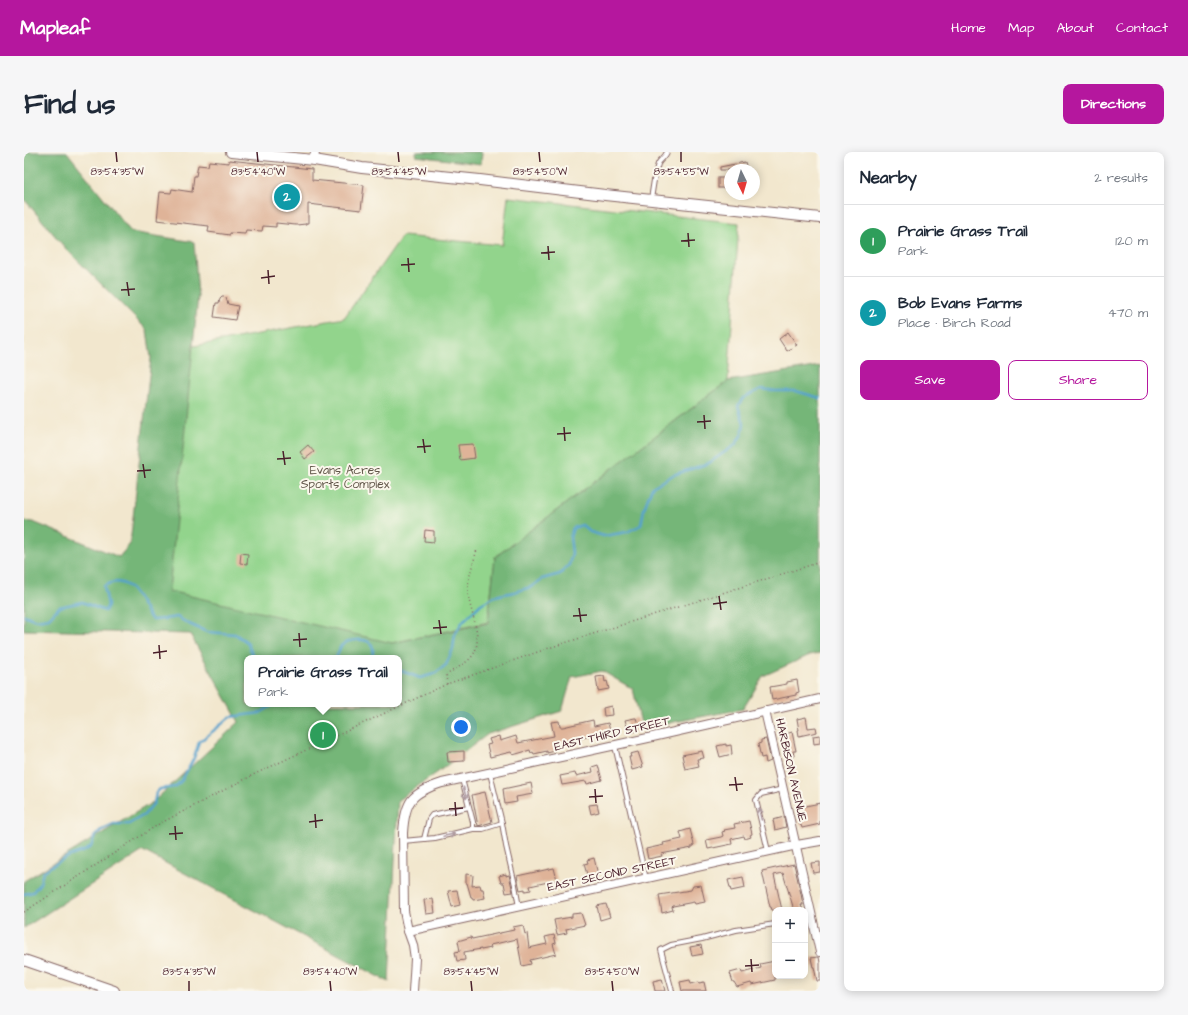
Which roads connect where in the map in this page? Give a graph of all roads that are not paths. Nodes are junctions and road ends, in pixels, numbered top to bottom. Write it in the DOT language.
graph roads {
  1 [pos="231,152"];
  2 [pos="667,152"];
  3 [pos="314,156"];
  4 [pos="651,200"];
  5 [pos="820,218"];
  6 [pos="820,699"];
  7 [pos="765,711"];
  8 [pos="615,746"];
  9 [pos="490,773"];
  10 [pos="462,779"];
  11 [pos="783,789"];
  12 [pos="469,807"];
  13 [pos="502,824"];
  14 [pos="473,829"];
  15 [pos="424,839"];
  16 [pos="403,841"];
  17 [pos="820,841"];
  18 [pos="797,845"];
  19 [pos="768,852"];
  20 [pos="646,879"];
  21 [pos="519,907"];
  22 [pos="807,907"];
  23 [pos="808,916"];
  24 [pos="772,924"];
  25 [pos="408,931"];
  26 [pos="820,952"];
  27 [pos="24,960"];
  28 [pos="93,987"];
  29 [pos="114,991"];
  30 [pos="413,991"];
  31 [pos="672,991"];
  1 -- 3 [label="street"];
  2 -- 4 [label="lane"];
  3 -- 4 [label="street"];
  4 -- 5 [label="street"];
  6 -- 7 [label="street, EAST THIRD STREET"];
  7 -- 8 [label="street, EAST THIRD STREET"];
  7 -- 11 [label="street, HARBISON AVENUE"];
  8 -- 9 [label="street, EAST THIRD STREET"];
  8 -- 20 [label="lane"];
  9 -- 10 [label="street, EAST THIRD STREET"];
  9 -- 13 [label="lane"];
  10 -- 12 [label="lane, one-way"];
  10 -- 16 [label="street, EAST THIRD STREET"];
  11 -- 18 [label="street, HARBISON AVENUE"];
  19 -- 11 [label="lane, one-way"];
  12 -- 14 [label="lane"];
  12 -- 15 [label="lane"];
  13 -- 14 [label="lane"];
  13 -- 21 [label="lane"];
  15 -- 14 [label="lane, one-way"];
  15 -- 16 [label="lane"];
  16 -- 25 [label="street"];
  17 -- 18 [label="street, EAST SECOND STREET"];
  18 -- 19 [label="street, EAST SECOND STREET"];
  18 -- 22 [label="street, HARBISON AVENUE"];
  19 -- 20 [label="street, EAST SECOND STREET"];
  20 -- 21 [label="street, EAST SECOND STREET"];
  21 -- 25 [label="street, EAST SECOND STREET"];
  23 -- 26 [label="street, HARBISON AVENUE"];
  24 -- 31 [label="lane"];
  25 -- 30 [label="street"];
  27 -- 28 [label="street"];
  28 -- 29 [label="street"];
}
